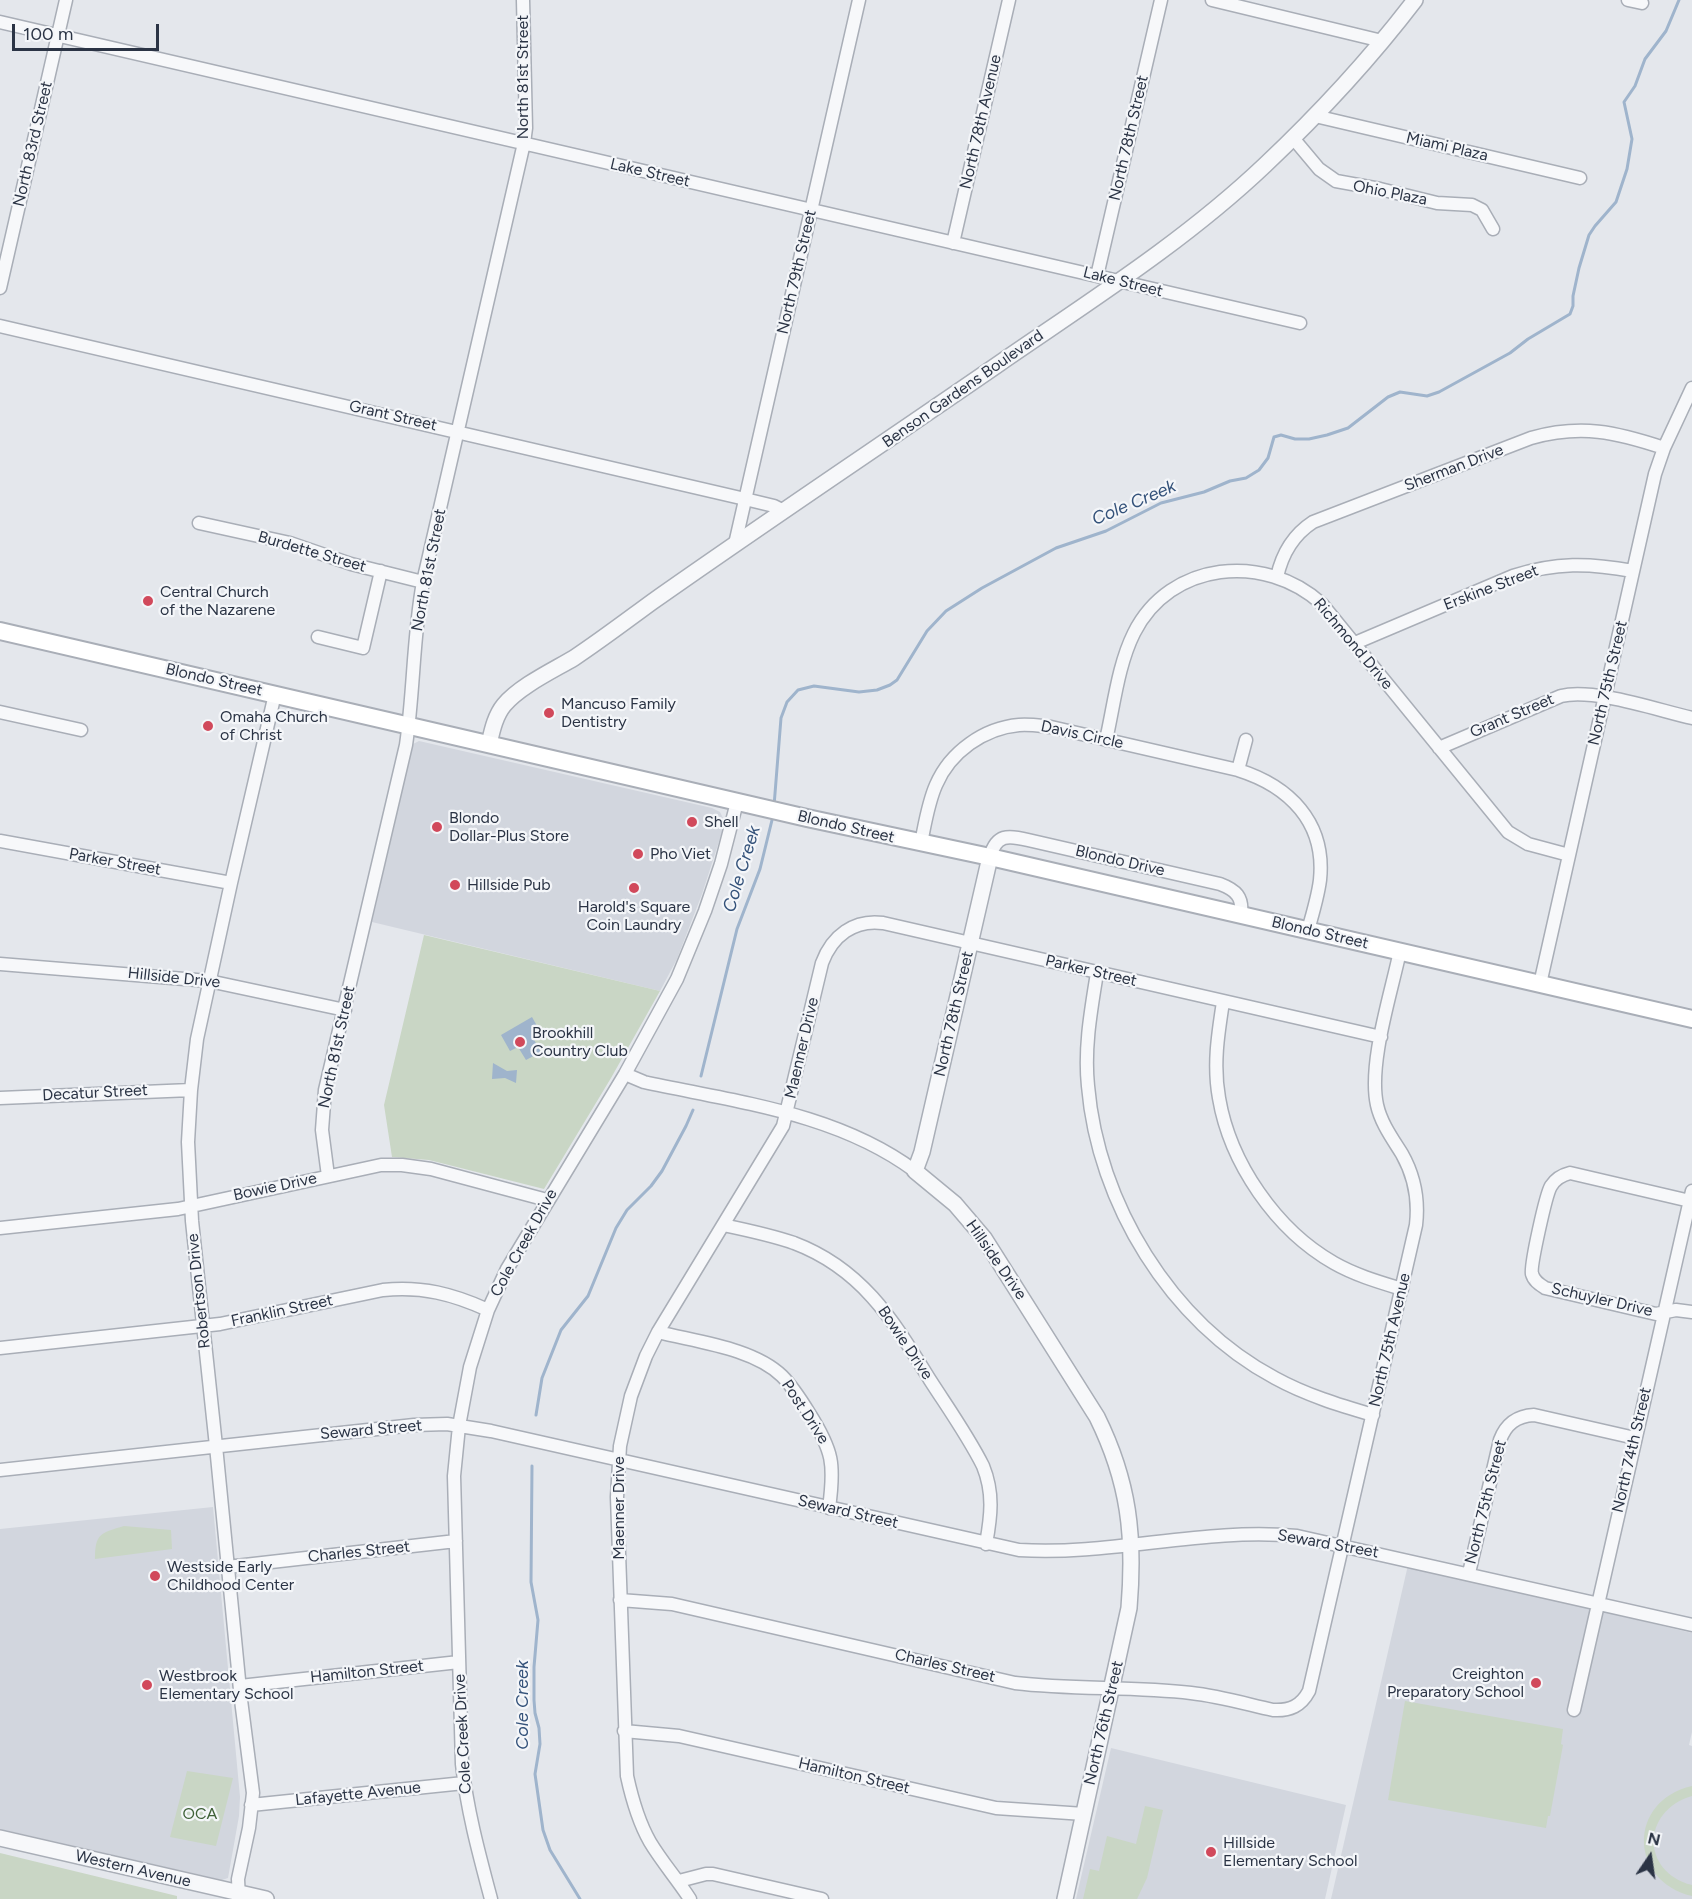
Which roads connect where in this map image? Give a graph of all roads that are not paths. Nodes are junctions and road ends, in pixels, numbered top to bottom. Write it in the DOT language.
graph roads {
  1 [pos="66,0"];
  2 [pos="523,0"];
  3 [pos="859,0"];
  4 [pos="1009,0"];
  5 [pos="1161,0"];
  6 [pos="1212,0"];
  7 [pos="1415,0"];
  8 [pos="1628,0"];
  9 [pos="1642,3"];
  10 [pos="0,22"];
  11 [pos="58,36"];
  12 [pos="1382,41"];
  13 [pos="1315,116"];
  14 [pos="1293,138"];
  15 [pos="524,143"];
  16 [pos="1580,178"];
  17 [pos="811,210"];
  18 [pos="1493,229"];
  19 [pos="953,243"];
  20 [pos="1096,276"];
  21 [pos="1119,281"];
  22 [pos="0,288"];
  23 [pos="1300,323"];
  24 [pos="0,326"];
  25 [pos="1692,388"];
  26 [pos="458,432"];
  27 [pos="1664,448"];
  28 [pos="745,499"];
  29 [pos="784,511"];
  30 [pos="200,523"];
  31 [pos="735,544"];
  32 [pos="381,571"];
  33 [pos="1633,571"];
  34 [pos="1278,577"];
  35 [pos="423,582"];
  36 [pos="0,631"];
  37 [pos="318,637"];
  38 [pos="1355,643"];
  39 [pos="275,694"];
  40 [pos="1605,698"];
  41 [pos="0,712"];
  42 [pos="1692,718"];
  43 [pos="409,726"];
  44 [pos="81,730"];
  45 [pos="1106,740"];
  46 [pos="1246,740"];
  47 [pos="489,744"];
  48 [pos="1439,748"];
  49 [pos="1238,770"];
  50 [pos="745,803"];
  51 [pos="0,841"];
  52 [pos="921,843"];
  53 [pos="1569,855"];
  54 [pos="990,857"];
  55 [pos="231,883"];
  56 [pos="1241,914"];
  57 [pos="1308,930"];
  58 [pos="971,943"];
  59 [pos="1400,951"];
  60 [pos="0,964"];
  61 [pos="821,967"];
  62 [pos="1097,973"];
  63 [pos="209,981"];
  64 [pos="1540,984"];
  65 [pos="1223,1002"];
  66 [pos="345,1010"];
  67 [pos="1692,1019"];
  68 [pos="1381,1037"];
  69 [pos="625,1074"];
  70 [pos="191,1090"];
  71 [pos="0,1098"];
  72 [pos="787,1113"];
  73 [pos="915,1171"];
  74 [pos="328,1176"];
  75 [pos="1691,1196"];
  76 [pos="548,1200"];
  77 [pos="190,1206"];
  78 [pos="723,1225"];
  79 [pos="0,1228"];
  80 [pos="1402,1289"];
  81 [pos="488,1310"];
  82 [pos="1664,1312"];
  83 [pos="1692,1312"];
  84 [pos="203,1326"];
  85 [pos="658,1332"];
  86 [pos="0,1348"];
  87 [pos="1373,1415"];
  88 [pos="459,1426"];
  89 [pos="1635,1438"];
  90 [pos="216,1446"];
  91 [pos="619,1460"];
  92 [pos="0,1470"];
  93 [pos="829,1508"];
  94 [pos="456,1541"];
  95 [pos="986,1544"];
  96 [pos="1132,1545"];
  97 [pos="1343,1545"];
  98 [pos="227,1567"];
  99 [pos="1469,1573"];
  100 [pos="620,1600"];
  101 [pos="1597,1603"];
  102 [pos="1692,1625"];
  103 [pos="459,1662"];
  104 [pos="240,1686"];
  105 [pos="1112,1689"];
  106 [pos="1273,1710"];
  107 [pos="1574,1710"];
  108 [pos="624,1731"];
  109 [pos="464,1783"];
  110 [pos="251,1806"];
  111 [pos="1084,1814"];
  112 [pos="0,1838"];
  113 [pos="679,1881"];
  114 [pos="239,1896"];
  115 [pos="266,1899"];
  116 [pos="491,1899"];
  117 [pos="690,1899"];
  118 [pos="822,1899"];
  119 [pos="1065,1899"];
  1 -- 11 [label="street, North 83rd Street"];
  2 -- 15 [label="street, North 81st Street"];
  3 -- 17 [label="street, North 79th Street"];
  4 -- 19 [label="street, North 78th Avenue"];
  5 -- 20 [label="street, North 78th Street"];
  6 -- 12 [label="street"];
  7 -- 12 [label="street, Benson Gardens Boulevard"];
  8 -- 9 [label="street"];
  10 -- 11 [label="street, Lake Street"];
  11 -- 15 [label="street, Lake Street"];
  11 -- 22 [label="street, North 83rd Street"];
  12 -- 13 [label="street, Benson Gardens Boulevard"];
  13 -- 14 [label="street, Benson Gardens Boulevard"];
  13 -- 16 [label="street, Miami Plaza"];
  14 -- 18 [label="street, Ohio Plaza"];
  14 -- 21 [label="street, Benson Gardens Boulevard"];
  15 -- 17 [label="street, Lake Street"];
  15 -- 26 [label="street, North 81st Street"];
  17 -- 19 [label="street, Lake Street"];
  17 -- 28 [label="street, North 79th Street"];
  19 -- 20 [label="street, Lake Street"];
  20 -- 21 [label="street, Lake Street"];
  21 -- 23 [label="street, Lake Street"];
  21 -- 29 [label="street, Benson Gardens Boulevard"];
  24 -- 26 [label="street, Grant Street"];
  25 -- 27 [label="street, North 75th Street"];
  26 -- 28 [label="street, Grant Street"];
  26 -- 35 [label="street, North 81st Street"];
  27 -- 33 [label="street, North 75th Street"];
  27 -- 34 [label="street, Sherman Drive"];
  28 -- 29 [label="street, Grant Street"];
  28 -- 31 [label="street, North 79th Street"];
  29 -- 31 [label="street, Benson Gardens Boulevard"];
  30 -- 32 [label="street, Burdette Street"];
  31 -- 47 [label="street, Benson Gardens Boulevard"];
  32 -- 35 [label="street, Burdette Street"];
  32 -- 37 [label="street"];
  33 -- 38 [label="street, Erskine Street"];
  33 -- 40 [label="street, North 75th Street"];
  34 -- 38 [label="street, Richmond Drive"];
  34 -- 45 [label="street, Richmond Drive"];
  35 -- 43 [label="street, North 81st Street"];
  36 -- 39 [label="main road, Blondo Street"];
  38 -- 48 [label="street, Richmond Drive"];
  39 -- 43 [label="main road, Blondo Street"];
  39 -- 55 [label="street, Robertson Drive"];
  40 -- 42 [label="street, Grant Street"];
  40 -- 48 [label="street, Grant Street"];
  40 -- 53 [label="street, North 75th Street"];
  41 -- 44 [label="street"];
  43 -- 47 [label="main road, Blondo Street"];
  43 -- 66 [label="street, North 81st Street"];
  45 -- 49 [label="street, Davis Circle"];
  45 -- 52 [label="street, Davis Circle"];
  46 -- 49 [label="street"];
  47 -- 50 [label="main road, Blondo Street"];
  48 -- 53 [label="street, Richmond Drive"];
  49 -- 57 [label="street, Davis Circle"];
  50 -- 52 [label="main road, Blondo Street"];
  50 -- 69 [label="street, Cole Creek Drive"];
  51 -- 55 [label="street, Parker Street"];
  52 -- 54 [label="main road, Blondo Street"];
  53 -- 64 [label="street, North 75th Street"];
  54 -- 56 [label="main road, Blondo Street"];
  54 -- 56 [label="street, Blondo Drive"];
  54 -- 58 [label="street, North 78th Street"];
  55 -- 63 [label="street, Robertson Drive"];
  56 -- 57 [label="main road, Blondo Street"];
  57 -- 59 [label="main road, Blondo Street"];
  58 -- 61 [label="street, Parker Street"];
  58 -- 62 [label="street, Parker Street"];
  58 -- 73 [label="street, North 78th Street"];
  59 -- 64 [label="main road, Blondo Street"];
  59 -- 68 [label="street, North 75th Avenue"];
  60 -- 63 [label="street, Hillside Drive"];
  61 -- 72 [label="street, Maenner Drive"];
  62 -- 65 [label="street, Parker Street"];
  62 -- 87 [label="street"];
  63 -- 66 [label="street, Hillside Drive"];
  63 -- 70 [label="street, Robertson Drive"];
  64 -- 67 [label="main road, Blondo Street"];
  65 -- 68 [label="street, Parker Street"];
  65 -- 80 [label="street"];
  66 -- 74 [label="street, North 81st Street"];
  68 -- 80 [label="street, North 75th Avenue"];
  69 -- 72 [label="street, Hillside Drive"];
  69 -- 76 [label="street, Cole Creek Drive"];
  70 -- 71 [label="street, Decatur Street"];
  70 -- 77 [label="street, Robertson Drive"];
  72 -- 73 [label="street, Hillside Drive"];
  72 -- 78 [label="street, Maenner Drive"];
  73 -- 96 [label="street, Hillside Drive"];
  74 -- 76 [label="street, Bowie Drive"];
  74 -- 77 [label="street, Bowie Drive"];
  75 -- 82 [label="street, North 74th Street"];
  75 -- 82 [label="street, Schuyler Drive"];
  76 -- 81 [label="street, Cole Creek Drive"];
  77 -- 79 [label="street, Bowie Drive"];
  77 -- 84 [label="street, Robertson Drive"];
  78 -- 85 [label="street, Maenner Drive"];
  78 -- 95 [label="street, Bowie Drive"];
  80 -- 87 [label="street, North 75th Avenue"];
  81 -- 84 [label="street, Franklin Street"];
  81 -- 88 [label="street, Cole Creek Drive"];
  82 -- 83 [label="street"];
  82 -- 89 [label="street, North 74th Street"];
  84 -- 86 [label="street, Franklin Street"];
  84 -- 90 [label="street, Robertson Drive"];
  85 -- 91 [label="street, Maenner Drive"];
  85 -- 93 [label="street, Post Drive"];
  87 -- 97 [label="street, North 75th Avenue"];
  88 -- 90 [label="street, Seward Street"];
  88 -- 91 [label="street, Seward Street"];
  88 -- 94 [label="street, Cole Creek Drive"];
  89 -- 99 [label="street, North 75th Street"];
  89 -- 101 [label="street, North 74th Street"];
  90 -- 92 [label="street, Seward Street"];
  90 -- 98 [label="street, Robertson Drive"];
  91 -- 93 [label="street, Seward Street"];
  91 -- 100 [label="street, Maenner Drive"];
  93 -- 95 [label="street, Seward Street"];
  94 -- 98 [label="street, Charles Street"];
  94 -- 103 [label="street, Cole Creek Drive"];
  95 -- 96 [label="street, Seward Street"];
  96 -- 97 [label="street, Seward Street"];
  96 -- 105 [label="street, North 76th Street"];
  97 -- 99 [label="street, Seward Street"];
  97 -- 106 [label="street, North 75th Avenue"];
  98 -- 104 [label="street, Robertson Drive"];
  99 -- 101 [label="street, Seward Street"];
  100 -- 105 [label="street, Charles Street"];
  100 -- 108 [label="street, Maenner Drive"];
  101 -- 102 [label="street, Seward Street"];
  101 -- 107 [label="street, North 74th Street"];
  103 -- 104 [label="street, Hamilton Street"];
  103 -- 109 [label="street, Cole Creek Drive"];
  104 -- 110 [label="street, Robertson Drive"];
  105 -- 106 [label="street, Charles Street"];
  105 -- 111 [label="street, North 76th Street"];
  108 -- 111 [label="street, Hamilton Street"];
  108 -- 113 [label="street, Maenner Drive"];
  109 -- 110 [label="street, Lafayette Avenue"];
  109 -- 116 [label="street, Cole Creek Drive"];
  110 -- 114 [label="street, Robertson Drive"];
  111 -- 119 [label="street, North 76th Street"];
  112 -- 114 [label="street, Western Avenue"];
  113 -- 117 [label="street, Maenner Drive"];
  113 -- 118 [label="street"];
  114 -- 115 [label="street, Western Avenue"];
}
